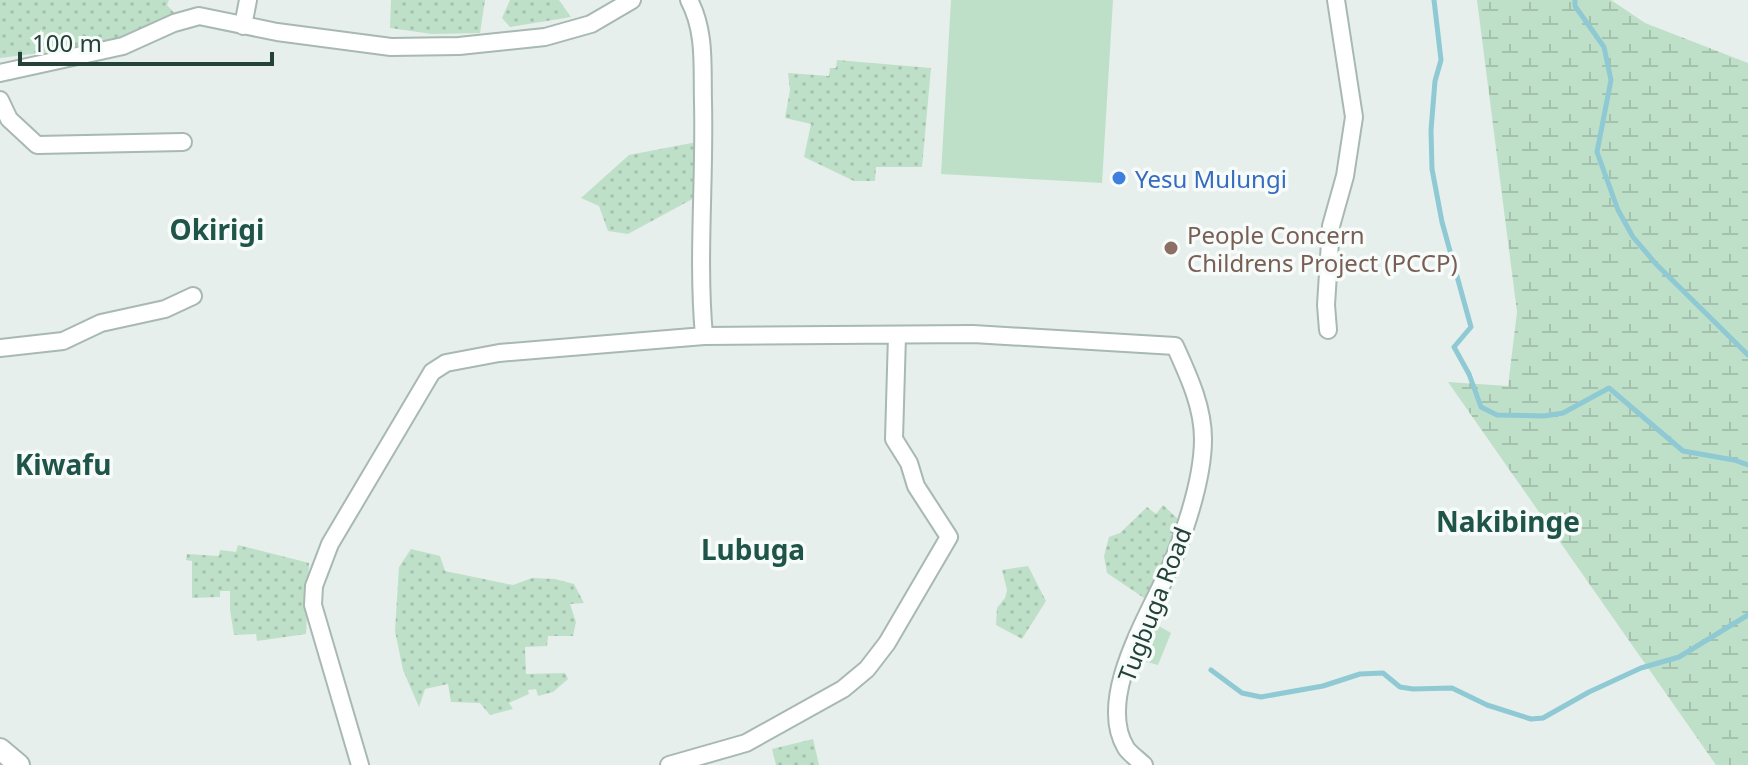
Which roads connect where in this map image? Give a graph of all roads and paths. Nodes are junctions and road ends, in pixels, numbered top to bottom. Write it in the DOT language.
graph roads {
  1 [pos="248,0"];
  2 [pos="632,0"];
  3 [pos="689,0"];
  4 [pos="1336,0"];
  5 [pos="243,26"];
  6 [pos="0,73"];
  7 [pos="0,100"];
  8 [pos="183,142"];
  9 [pos="193,296"];
  10 [pos="1328,330"];
  11 [pos="897,335"];
  12 [pos="704,336"];
  13 [pos="0,348"];
  14 [pos="0,749"];
  15 [pos="19,765"];
  16 [pos="360,765"];
  17 [pos="669,765"];
  18 [pos="1144,765"];
  1 -- 5 [label="street"];
  2 -- 5 [label="street"];
  3 -- 12 [label="street"];
  4 -- 10 [label="street"];
  5 -- 6 [label="street"];
  7 -- 8 [label="street"];
  9 -- 13 [label="street"];
  11 -- 12 [label="street"];
  11 -- 17 [label="street"];
  11 -- 18 [label="street, Tugbuga Road"];
  12 -- 16 [label="street"];
  14 -- 15 [label="street"];
}
